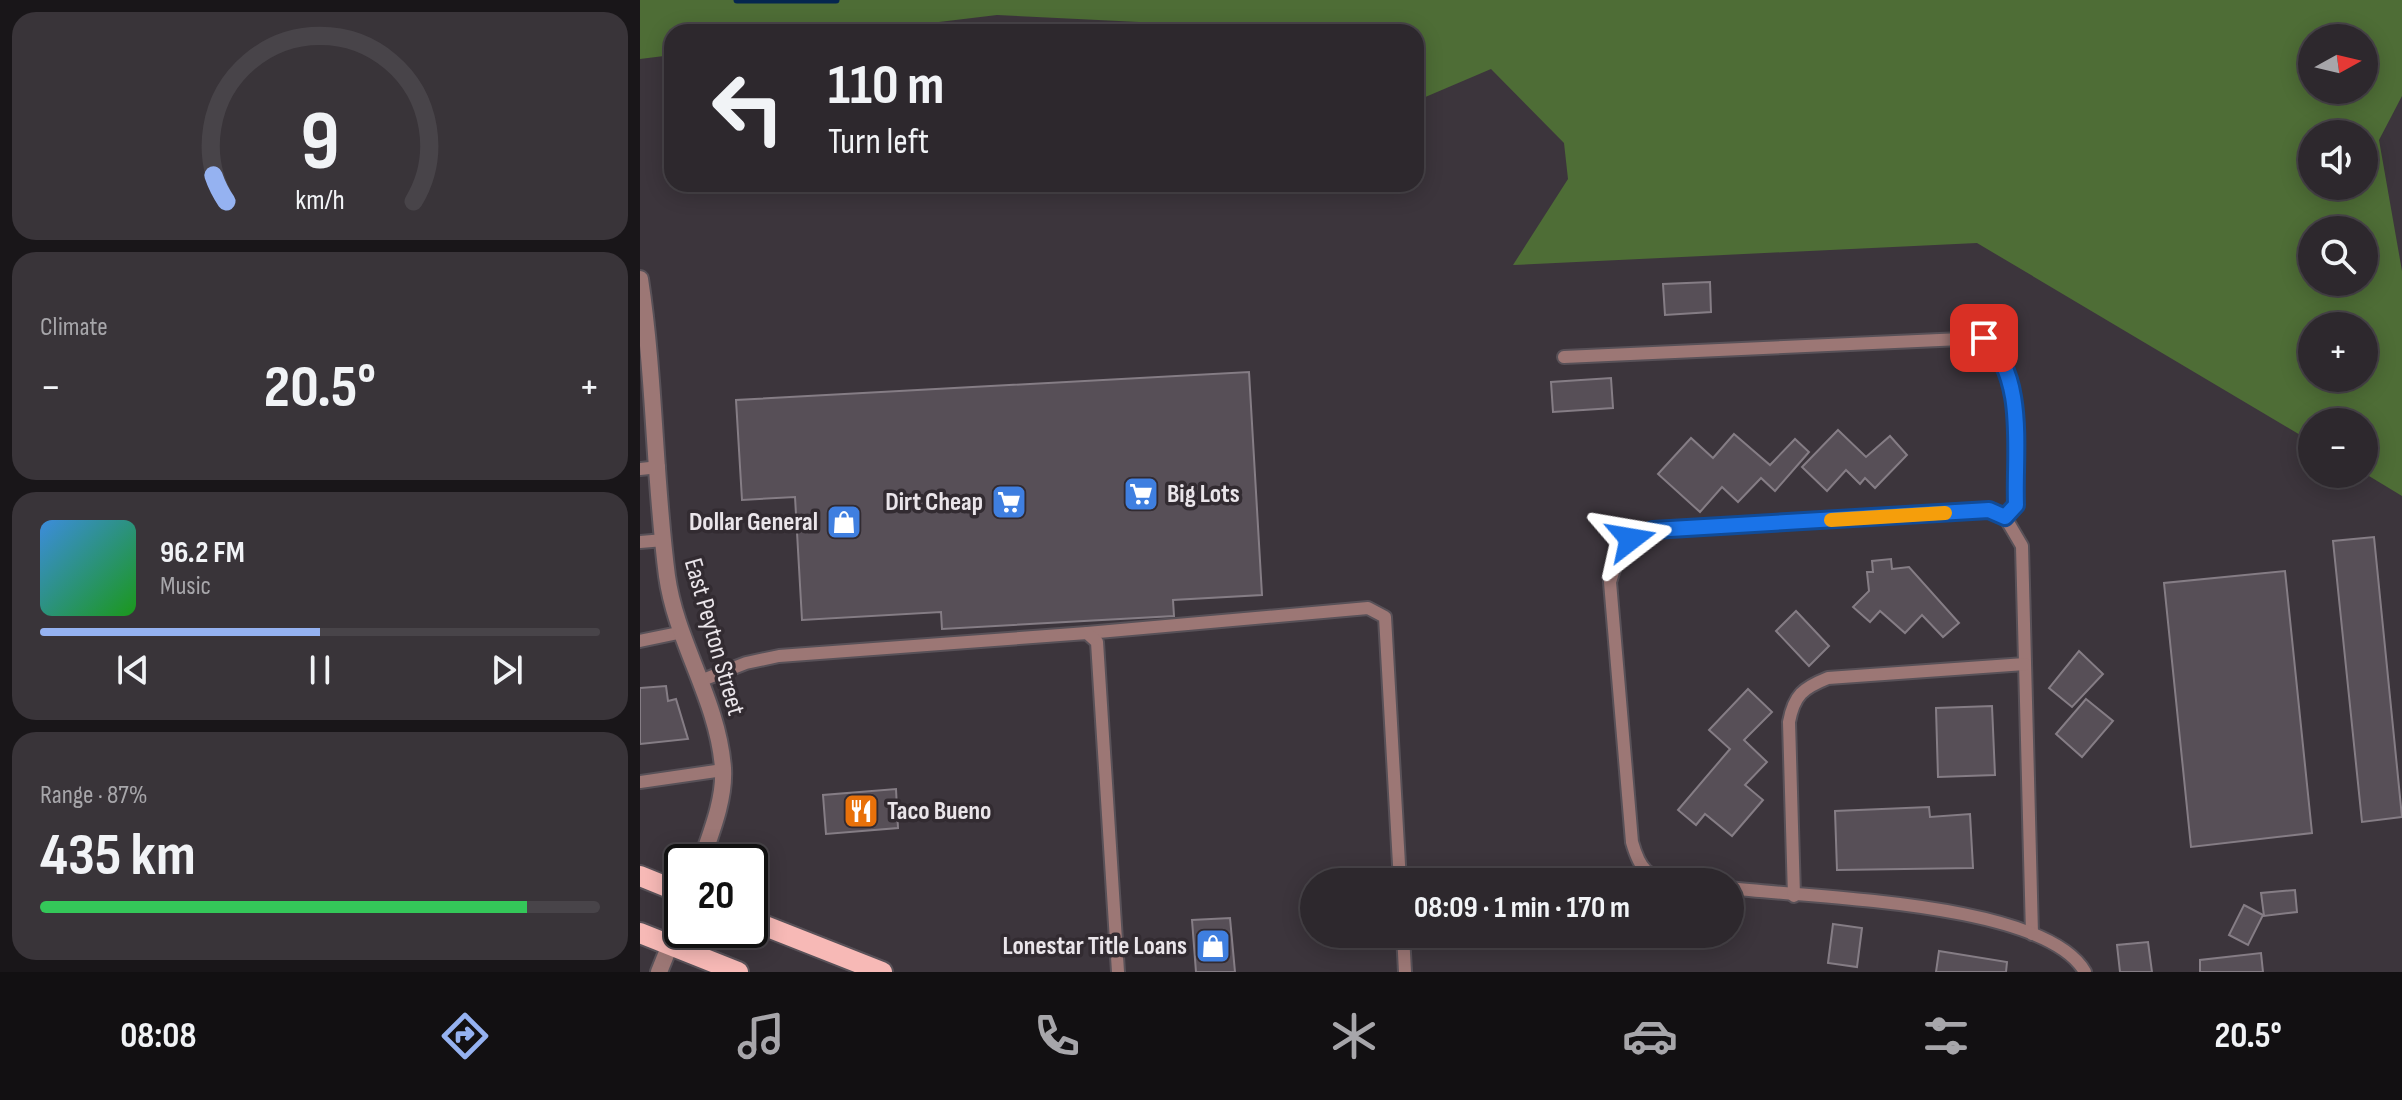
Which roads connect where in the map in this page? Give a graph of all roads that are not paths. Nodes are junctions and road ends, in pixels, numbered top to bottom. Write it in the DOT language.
graph roads {
  1 [pos="640,279"];
  2 [pos="1564,357"];
  3 [pos="659,467"];
  4 [pos="640,469"];
  5 [pos="2005,517"];
  6 [pos="664,540"];
  7 [pos="640,542"];
  8 [pos="683,632"];
  9 [pos="1087,633"];
  10 [pos="640,641"];
  11 [pos="2025,664"];
  12 [pos="700,681"];
  13 [pos="723,770"];
  14 [pos="640,782"];
  15 [pos="707,844"];
  16 [pos="1399,868"];
  17 [pos="1640,868"];
  18 [pos="640,876"];
  19 [pos="664,886"];
  20 [pos="1744,890"];
  21 [pos="1794,896"];
  22 [pos="768,927"];
  23 [pos="640,933"];
  24 [pos="2032,934"];
  25 [pos="664,943"];
  26 [pos="669,948"];
  27 [pos="677,948"];
  28 [pos="1404,948"];
  29 [pos="733,971"];
  30 [pos="659,972"];
  31 [pos="882,972"];
  32 [pos="1118,972"];
  33 [pos="1405,972"];
  34 [pos="2085,972"];
  1 -- 3 [label="street, East Peyton Street"];
  2 -- 5 [label="lane"];
  3 -- 4 [label="lane"];
  3 -- 6 [label="street, East Peyton Street"];
  5 -- 11 [label="lane"];
  5 -- 17 [label="lane"];
  6 -- 7 [label="lane"];
  6 -- 8 [label="street, East Peyton Street"];
  8 -- 10 [label="lane"];
  8 -- 12 [label="street, East Peyton Street"];
  9 -- 12 [label="lane"];
  9 -- 16 [label="lane"];
  9 -- 32 [label="lane"];
  11 -- 21 [label="lane"];
  11 -- 24 [label="lane"];
  12 -- 13 [label="street, East Peyton Street"];
  13 -- 14 [label="lane"];
  13 -- 15 [label="street, East Peyton Street"];
  18 -- 19 [label="main road"];
  20 -- 21 [label="lane"];
  21 -- 24 [label="lane"];
  22 -- 31 [label="main road"];
  23 -- 25 [label="main road"];
  24 -- 34 [label="lane"];
  26 -- 30 [label="street"];
  27 -- 29 [label="main road"];
  28 -- 33 [label="lane"];
}
